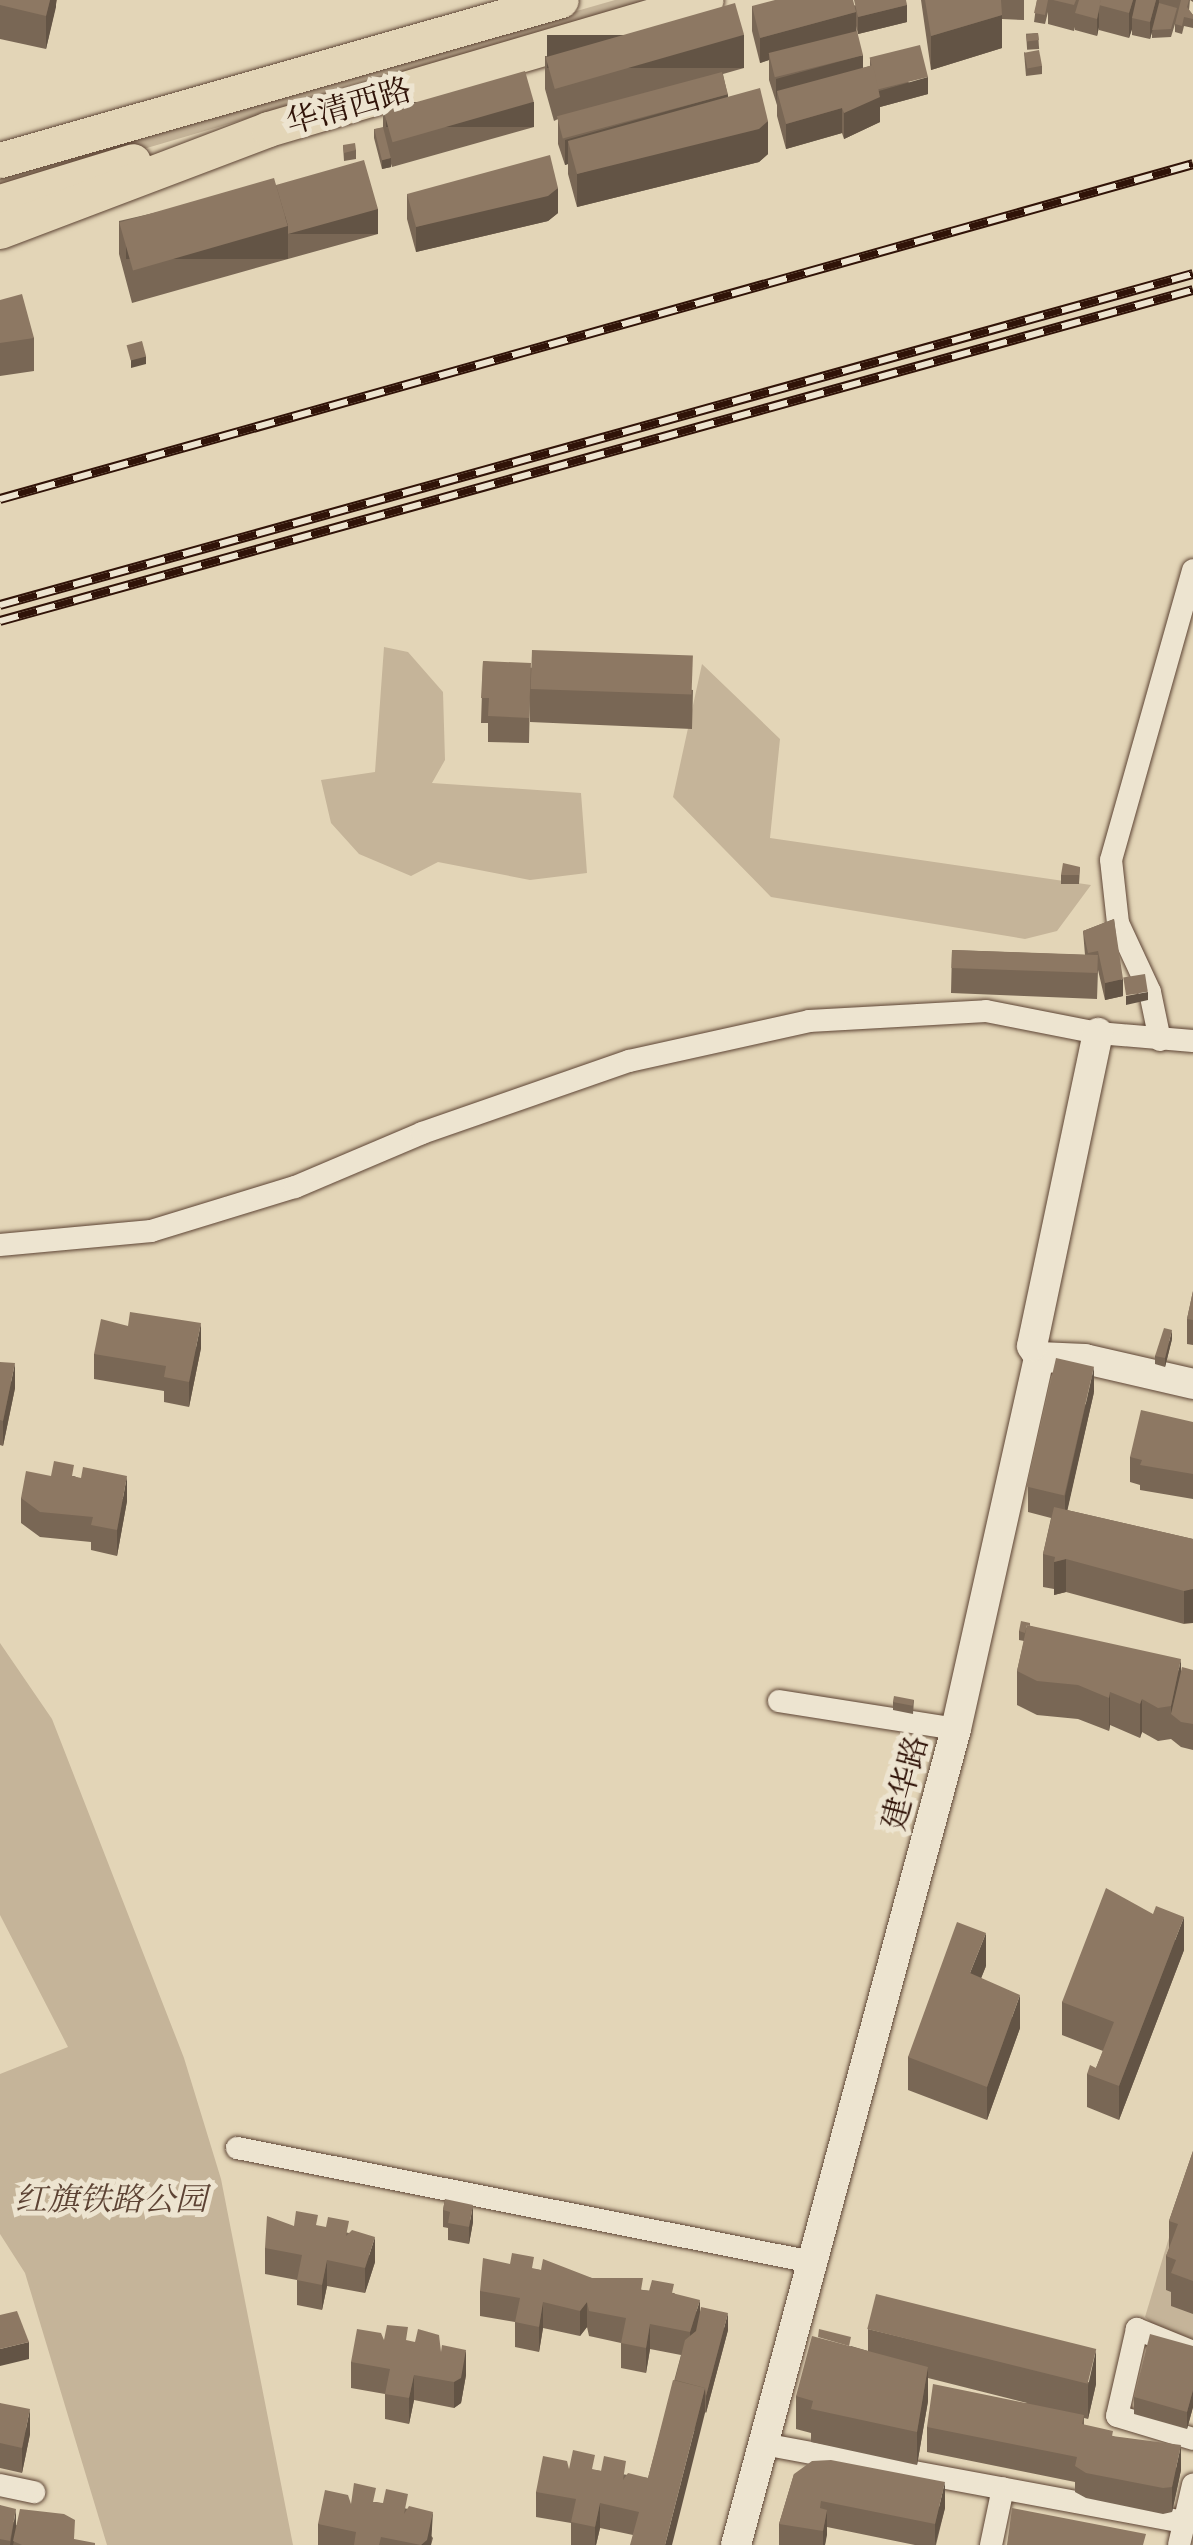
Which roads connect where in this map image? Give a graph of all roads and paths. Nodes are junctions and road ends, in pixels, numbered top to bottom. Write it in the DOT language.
graph roads {
  1 [pos="561,0"];
  2 [pos="705,0"];
  3 [pos="268,129"];
  4 [pos="0,160"];
  5 [pos="0,202"];
  6 [pos="0,231"];
  7 [pos="1193,570"];
  8 [pos="1098,1033"];
  9 [pos="1160,1040"];
  10 [pos="1193,1042"];
  11 [pos="0,1245"];
  12 [pos="1040,1356"];
  13 [pos="1193,1384"];
  14 [pos="780,1701"];
  15 [pos="956,1728"];
  16 [pos="236,2148"];
  17 [pos="812,2262"];
  18 [pos="1193,2352"];
  19 [pos="1193,2440"];
  20 [pos="763,2444"];
  21 [pos="0,2485"];
  22 [pos="1193,2485"];
  23 [pos="1003,2488"];
  24 [pos="34,2492"];
  25 [pos="1181,2534"];
  26 [pos="736,2545"];
  27 [pos="991,2545"];
  1 -- 4 [label="main road, 华清西路"];
  2 -- 3 [label="main road, 华清西路"];
  3 -- 5 [label="main road"];
  3 -- 6 [label="main road, 华清西路"];
  7 -- 9 [label="street"];
  8 -- 9 [label="street"];
  8 -- 11 [label="street"];
  8 -- 12 [label="street, 建华路"];
  9 -- 10 [label="street"];
  12 -- 13 [label="street"];
  12 -- 15 [label="street, 建华路"];
  14 -- 15 [label="street"];
  15 -- 17 [label="street, 建华路"];
  16 -- 17 [label="street"];
  17 -- 20 [label="street, 建华路"];
  18 -- 19 [label="street"];
  20 -- 23 [label="street"];
  20 -- 26 [label="street, 建华路"];
  21 -- 24 [label="street"];
  22 -- 25 [label="street"];
  23 -- 25 [label="street"];
  23 -- 27 [label="street"];
}
